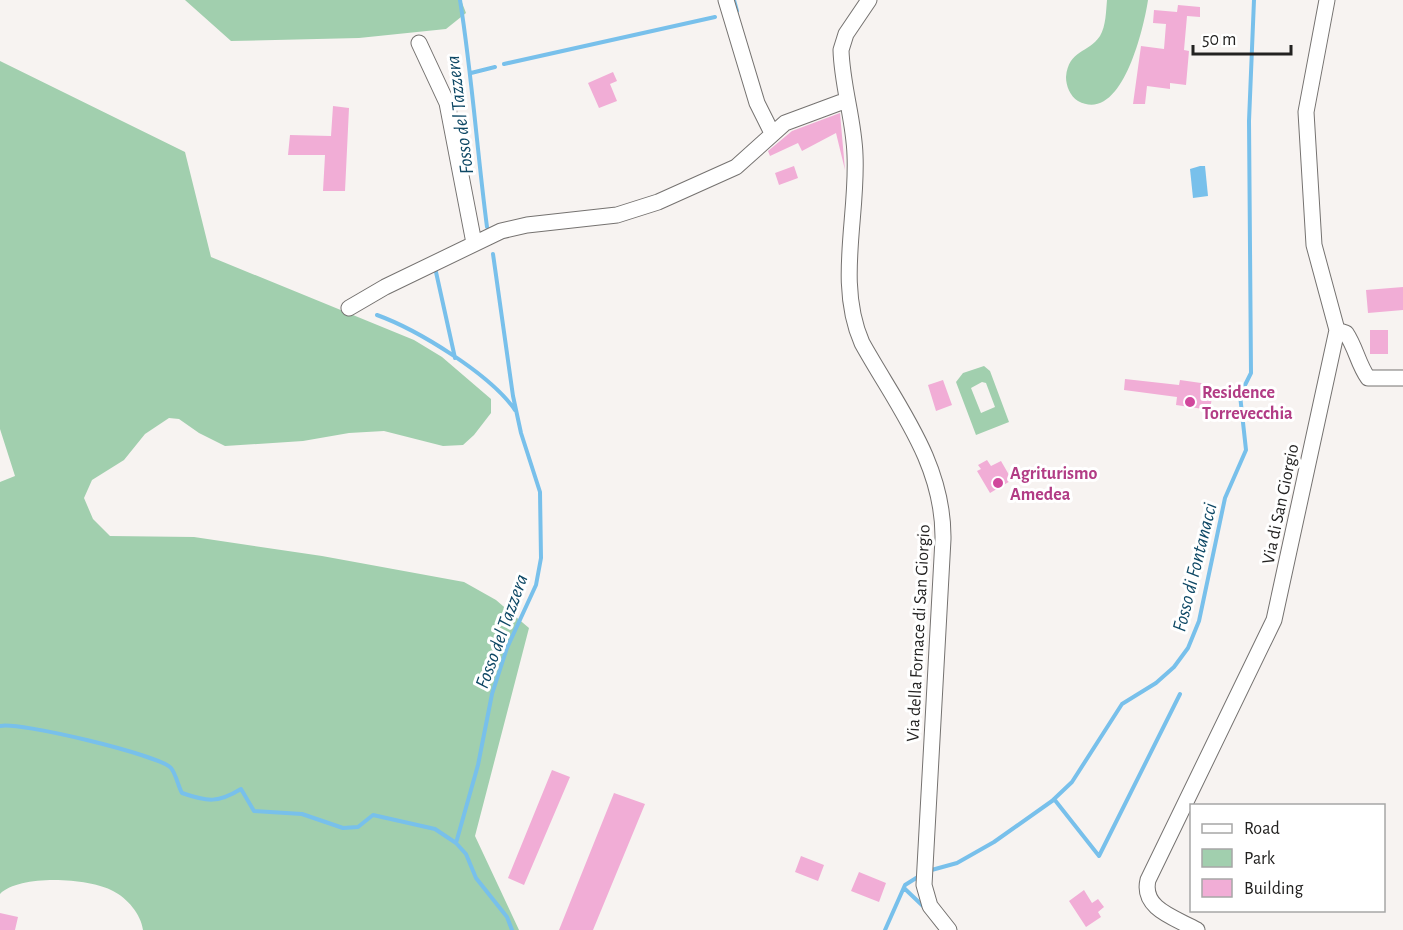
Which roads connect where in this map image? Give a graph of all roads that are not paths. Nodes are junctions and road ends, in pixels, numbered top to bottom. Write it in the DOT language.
graph roads {
  1 [pos="726,0"];
  2 [pos="869,0"];
  3 [pos="1326,0"];
  4 [pos="419,43"];
  5 [pos="848,100"];
  6 [pos="772,133"];
  7 [pos="474,243"];
  8 [pos="349,308"];
  9 [pos="1338,330"];
  10 [pos="1403,378"];
  11 [pos="950,930"];
  12 [pos="1197,930"];
  1 -- 6 [label="street"];
  2 -- 5 [label="street, Via della Fornace di San Giorgio"];
  3 -- 9 [label="street, Via di San Giorgio"];
  4 -- 7 [label="street"];
  5 -- 6 [label="street"];
  5 -- 11 [label="street, Via della Fornace di San Giorgio"];
  6 -- 7 [label="street"];
  7 -- 8 [label="street"];
  9 -- 10 [label="street"];
  9 -- 12 [label="street, Via di San Giorgio"];
}
